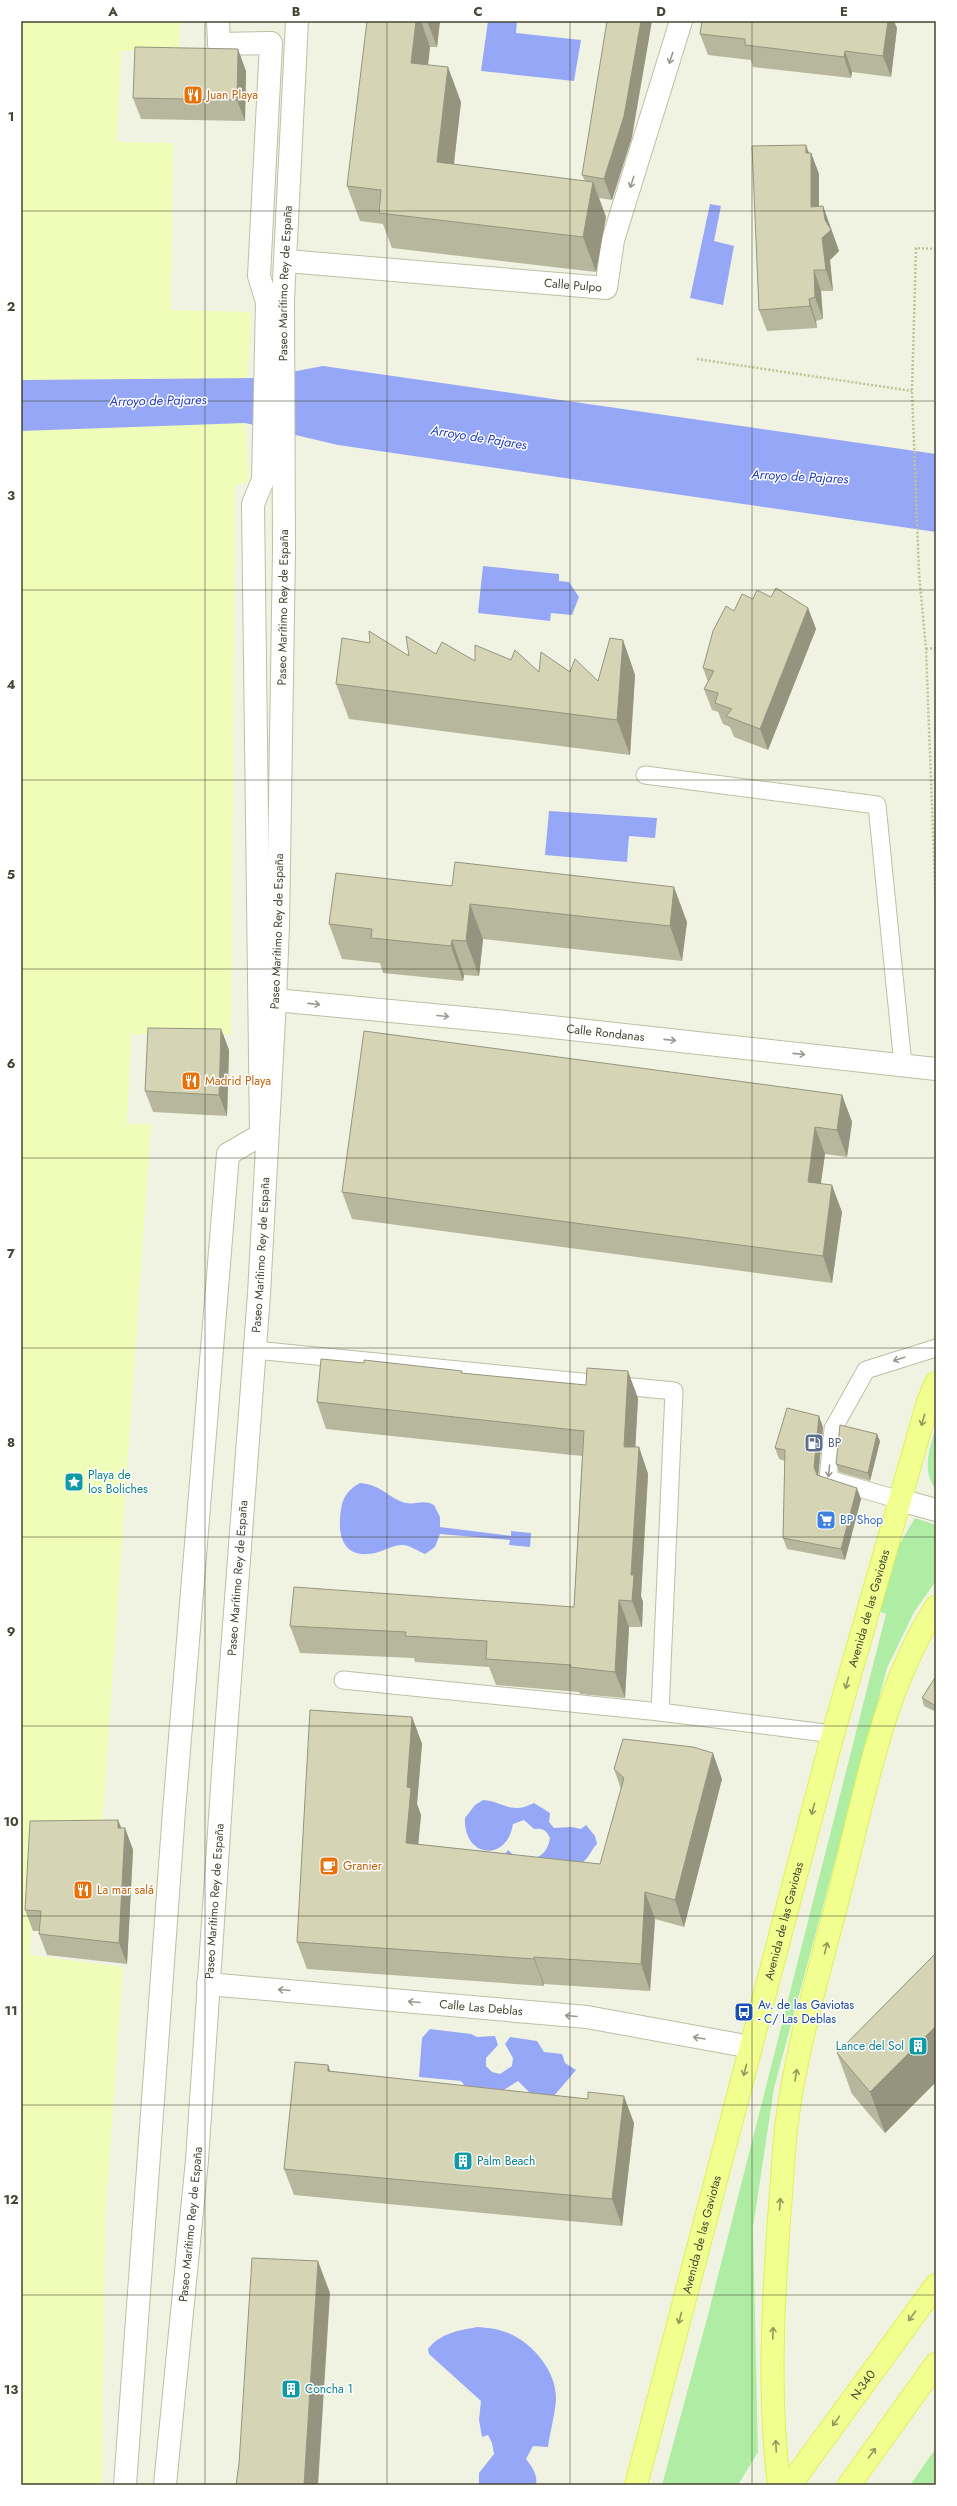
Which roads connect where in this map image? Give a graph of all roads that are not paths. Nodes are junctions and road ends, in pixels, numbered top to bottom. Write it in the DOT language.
graph roads {
  1 [pos="218,21"];
  2 [pos="297,21"];
  3 [pos="681,21"];
  4 [pos="287,261"];
  5 [pos="275,301"];
  6 [pos="273,479"];
  7 [pos="645,775"];
  8 [pos="275,1000"];
  9 [pos="903,1065"];
  10 [pos="936,1069"];
  11 [pos="936,1348"];
  12 [pos="254,1350"];
  13 [pos="936,1383"];
  14 [pos="900,1500"];
  15 [pos="936,1510"];
  16 [pos="936,1607"];
  17 [pos="343,1680"];
  18 [pos="660,1712"];
  19 [pos="833,1734"];
  20 [pos="208,1984"];
  21 [pos="751,2047"];
  22 [pos="936,2285"];
  23 [pos="936,2364"];
  24 [pos="125,2485"];
  25 [pos="165,2485"];
  26 [pos="636,2485"];
  27 [pos="779,2485"];
  28 [pos="790,2485"];
  29 [pos="849,2485"];
  1 -- 5 [label="street"];
  2 -- 4 [label="street, Paseo Marítimo Rey de España"];
  3 -- 4 [label="street, Calle Pulpo, one-way"];
  4 -- 5 [label="street, Paseo Marítimo Rey de España"];
  5 -- 6 [label="street, Paseo Marítimo Rey de España"];
  6 -- 8 [label="street, Paseo Marítimo Rey de España"];
  6 -- 24 [label="street"];
  7 -- 9 [label="lane"];
  8 -- 9 [label="street, Calle Rondanas, one-way"];
  8 -- 12 [label="street, Paseo Marítimo Rey de España"];
  9 -- 10 [label="street, Calle Rondanas"];
  11 -- 14 [label="lane, one-way"];
  12 -- 18 [label="lane"];
  12 -- 20 [label="street, Paseo Marítimo Rey de España"];
  13 -- 14 [label="main road, Avenida de las Gaviotas, one-way"];
  14 -- 15 [label="street"];
  14 -- 19 [label="main road, Avenida de las Gaviotas, one-way"];
  27 -- 16 [label="main road, one-way"];
  17 -- 18 [label="lane"];
  18 -- 19 [label="lane"];
  19 -- 21 [label="main road, Avenida de las Gaviotas, one-way"];
  21 -- 20 [label="street, Calle Las Deblas, one-way"];
  20 -- 25 [label="street, Paseo Marítimo Rey de España"];
  21 -- 26 [label="main road, Avenida de las Gaviotas, one-way"];
  22 -- 28 [label="main road, N-340, one-way"];
  29 -- 23 [label="main road, one-way"];
}
